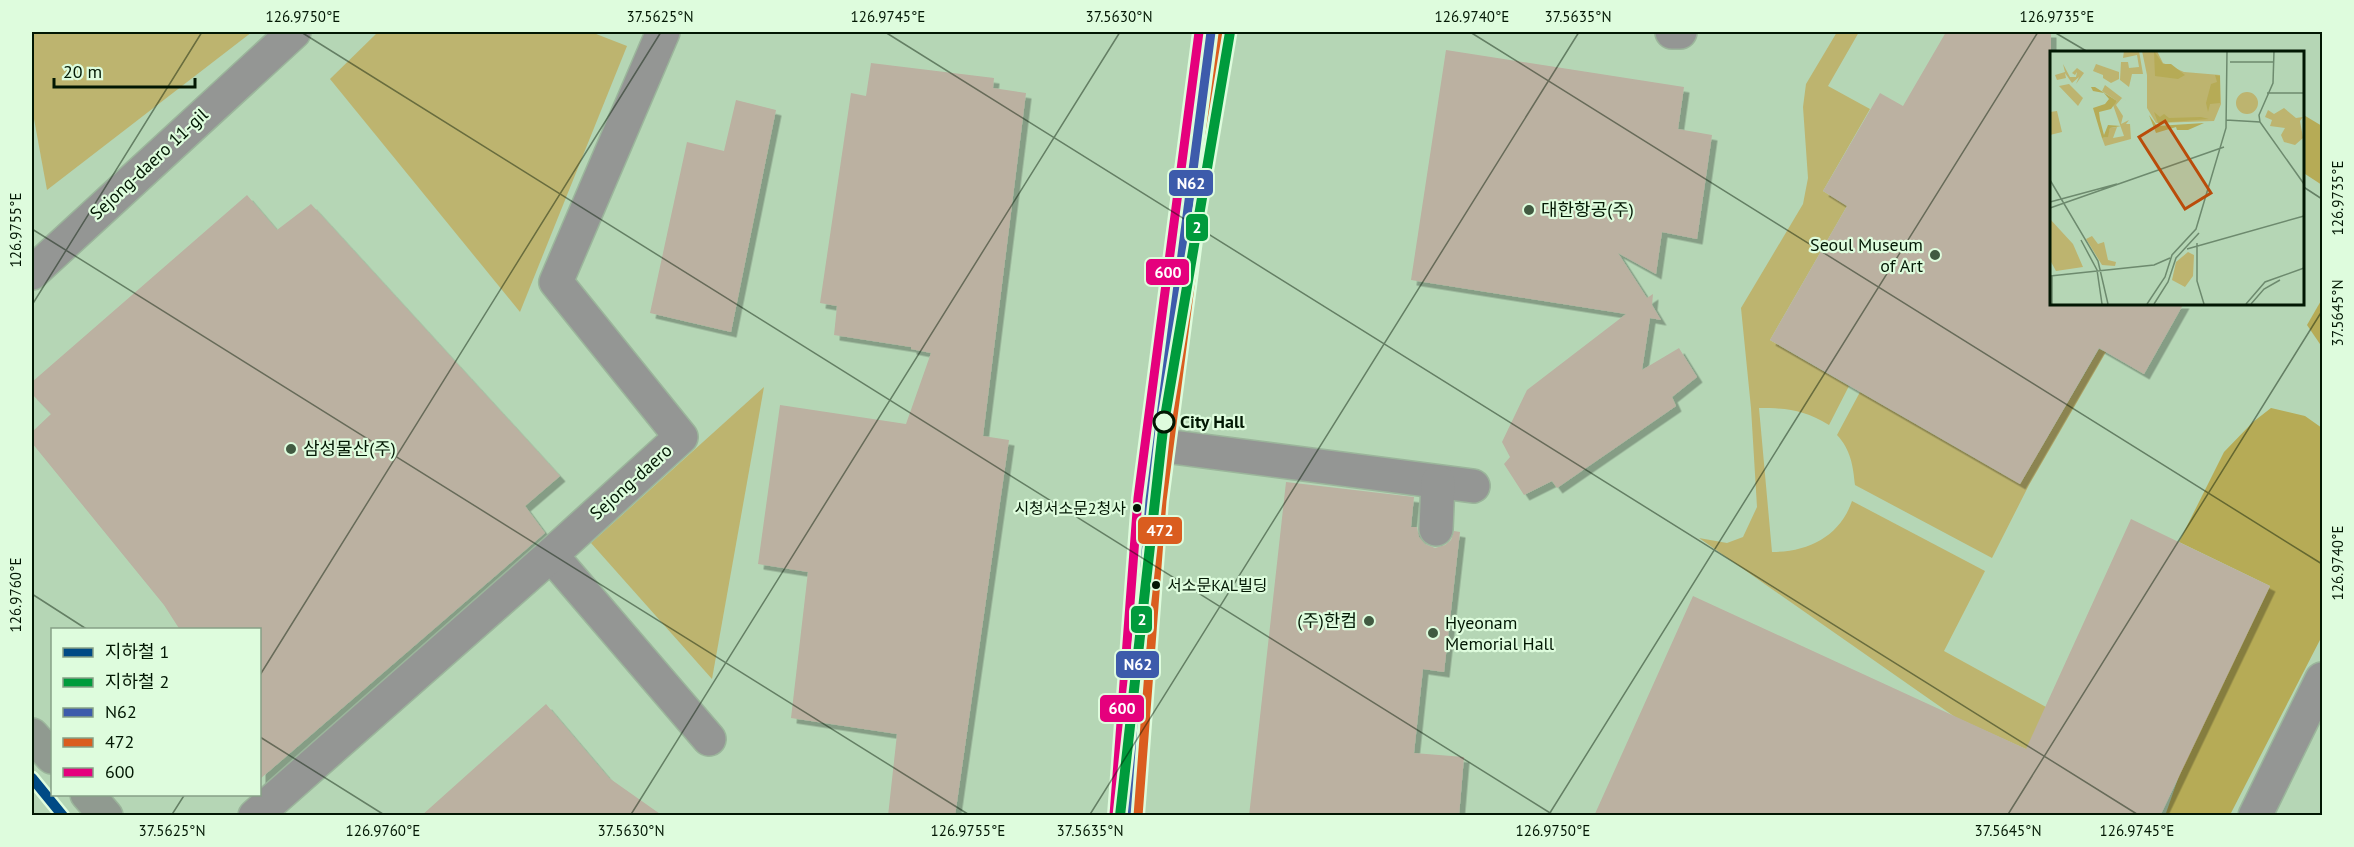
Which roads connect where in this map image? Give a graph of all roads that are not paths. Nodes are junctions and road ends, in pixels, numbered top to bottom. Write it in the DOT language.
graph roads {
  1 [pos="294,32"];
  2 [pos="663,32"];
  3 [pos="1211,32"];
  4 [pos="1672,32"];
  5 [pos="1680,32"];
  6 [pos="32,273"];
  7 [pos="1157,446"];
  8 [pos="1438,482"];
  9 [pos="1473,486"];
  10 [pos="1436,529"];
  11 [pos="551,555"];
  12 [pos="2322,679"];
  13 [pos="32,735"];
  14 [pos="709,739"];
  15 [pos="51,756"];
  16 [pos="88,796"];
  17 [pos="106,816"];
  18 [pos="255,816"];
  19 [pos="1126,816"];
  20 [pos="2255,816"];
  1 -- 6 [label="street, Sejong-daero 11-gil"];
  2 -- 11 [label="street, Sejong-daero"];
  3 -- 7 [label="main road"];
  4 -- 5 [label="street"];
  7 -- 8 [label="street"];
  7 -- 19 [label="main road"];
  8 -- 9 [label="street"];
  8 -- 10 [label="street"];
  11 -- 14 [label="street"];
  11 -- 18 [label="street, Sejong-daero"];
  12 -- 20 [label="street"];
  13 -- 15 [label="main road"];
  16 -- 17 [label="main road"];
}
